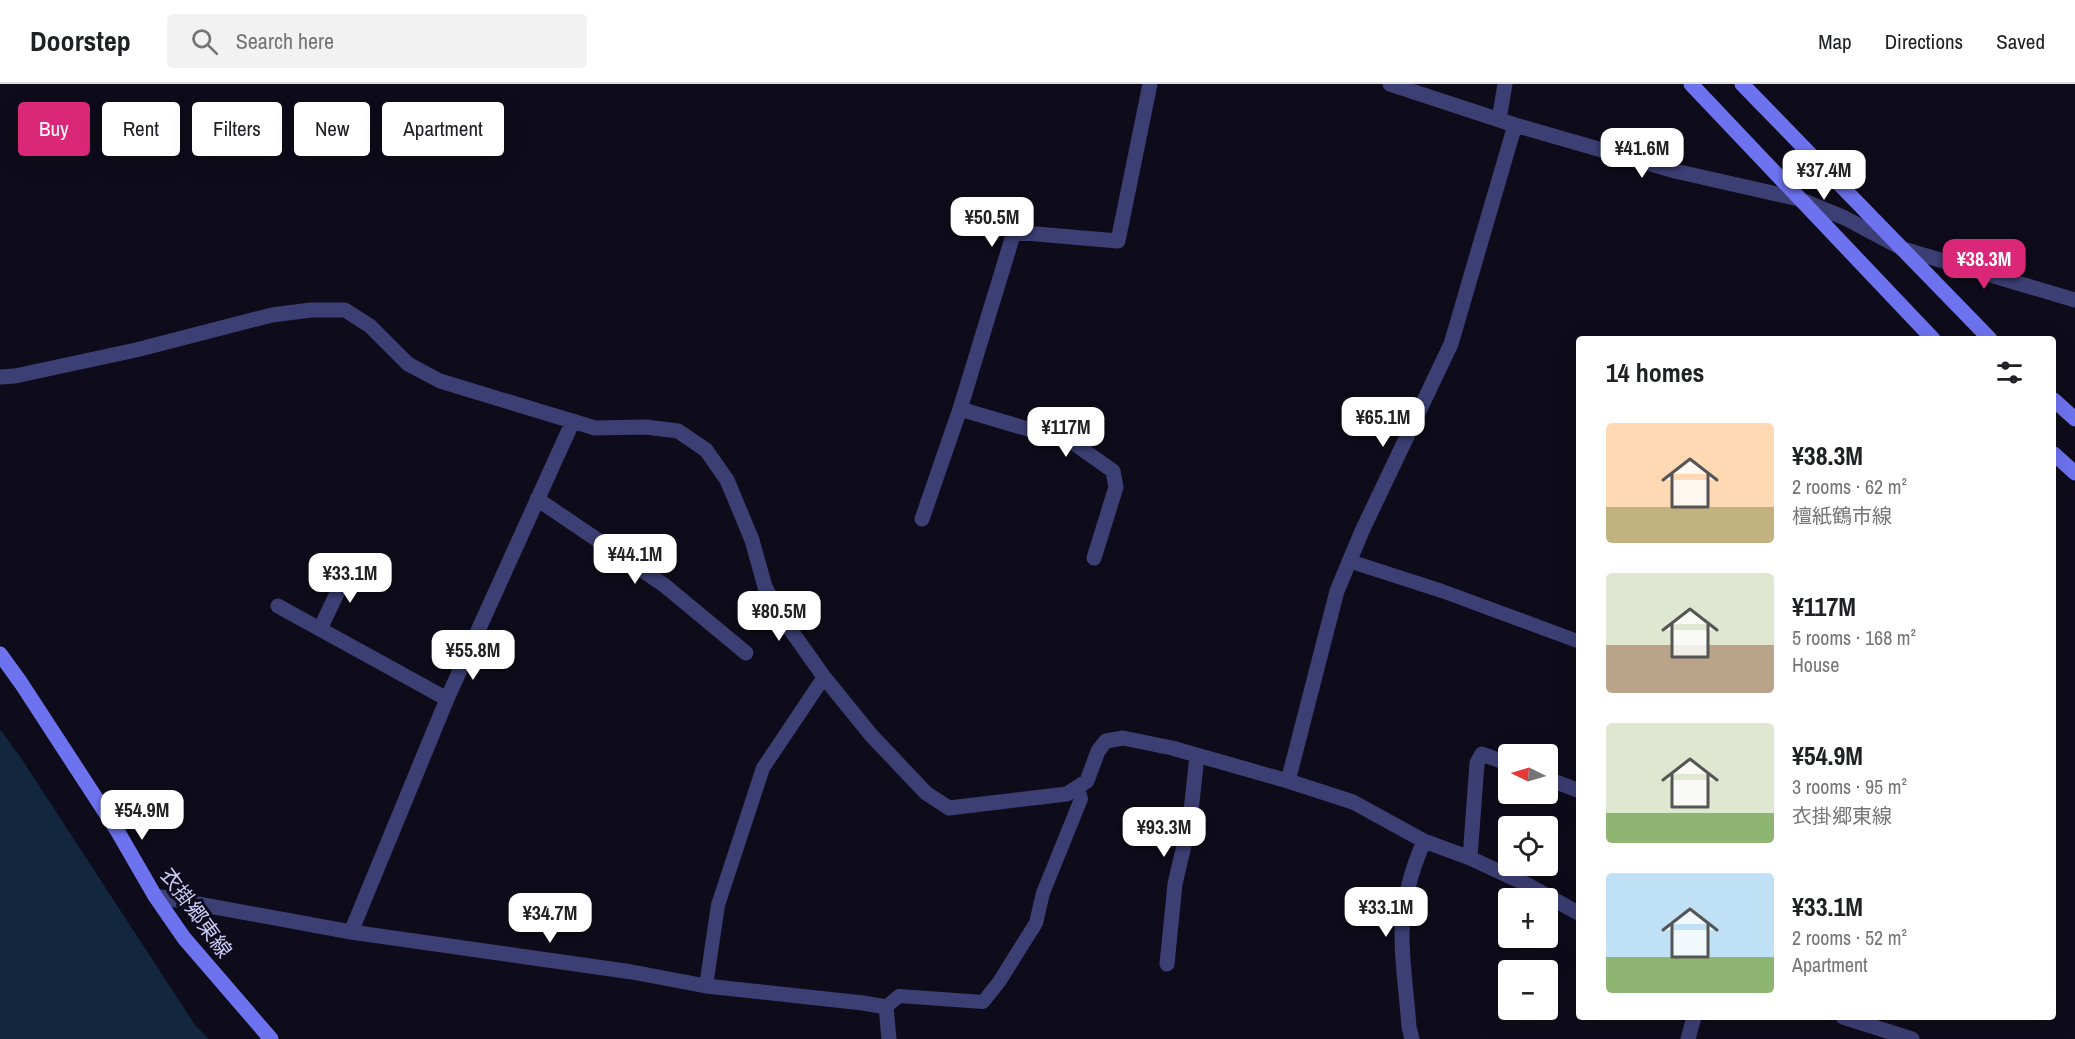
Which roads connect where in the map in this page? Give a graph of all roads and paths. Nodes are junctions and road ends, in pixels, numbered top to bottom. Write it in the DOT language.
graph roads {
  1 [pos="1150,84"];
  2 [pos="1390,84"];
  3 [pos="1505,84"];
  4 [pos="1691,84"];
  5 [pos="1742,84"];
  6 [pos="1499,120"];
  7 [pos="1515,125"];
  8 [pos="1799,199"];
  9 [pos="1903,249"];
  10 [pos="2075,300"];
  11 [pos="1930,336"];
  12 [pos="1987,336"];
  13 [pos="0,377"];
  14 [pos="2056,402"];
  15 [pos="960,409"];
  16 [pos="2075,419"];
  17 [pos="573,421"];
  18 [pos="2056,456"];
  19 [pos="2075,473"];
  20 [pos="537,499"];
  21 [pos="922,519"];
  22 [pos="1094,558"];
  23 [pos="1349,561"];
  24 [pos="350,566"];
  25 [pos="278,606"];
  26 [pos="320,629"];
  27 [pos="1576,641"];
  28 [pos="746,652"];
  29 [pos="0,654"];
  30 [pos="824,677"];
  31 [pos="447,699"];
  32 [pos="1197,756"];
  33 [pos="1498,760"];
  34 [pos="1288,781"];
  35 [pos="1558,783"];
  36 [pos="1078,788"];
  37 [pos="1576,790"];
  38 [pos="1424,841"];
  39 [pos="1470,858"];
  40 [pos="155,896"];
  41 [pos="1576,911"];
  42 [pos="351,932"];
  43 [pos="1167,964"];
  44 [pos="706,986"];
  45 [pos="886,1007"];
  46 [pos="1694,1020"];
  47 [pos="1852,1020"];
  48 [pos="271,1039"];
  49 [pos="889,1039"];
  50 [pos="1412,1039"];
  51 [pos="1688,1039"];
  52 [pos="1912,1039"];
  1 -- 15 [label="street"];
  2 -- 6 [label="street"];
  3 -- 6 [label="street"];
  4 -- 8 [label="main road"];
  5 -- 9 [label="main road"];
  6 -- 7 [label="street"];
  7 -- 8 [label="street"];
  7 -- 23 [label="street"];
  8 -- 9 [label="street"];
  8 -- 11 [label="main road"];
  9 -- 10 [label="street"];
  9 -- 12 [label="main road"];
  13 -- 17 [label="street"];
  14 -- 16 [label="main road"];
  15 -- 21 [label="street"];
  15 -- 22 [label="street"];
  17 -- 20 [label="street"];
  17 -- 30 [label="street"];
  18 -- 19 [label="main road"];
  20 -- 28 [label="street"];
  20 -- 31 [label="street"];
  23 -- 27 [label="lane"];
  23 -- 34 [label="street"];
  24 -- 26 [label="street"];
  25 -- 26 [label="street"];
  26 -- 31 [label="street"];
  29 -- 40 [label="main road, 衣掛郷東線"];
  30 -- 36 [label="street"];
  30 -- 44 [label="lane"];
  31 -- 42 [label="street"];
  32 -- 34 [label="street"];
  32 -- 36 [label="street"];
  32 -- 43 [label="street"];
  33 -- 39 [label="street"];
  34 -- 38 [label="street"];
  35 -- 37 [label="street"];
  36 -- 45 [label="lane"];
  38 -- 39 [label="street"];
  38 -- 50 [label="street"];
  39 -- 41 [label="street"];
  40 -- 42 [label="street"];
  40 -- 48 [label="main road, 衣掛郷東線"];
  42 -- 44 [label="street"];
  44 -- 45 [label="street"];
  45 -- 49 [label="street"];
  46 -- 51 [label="street"];
  47 -- 52 [label="street"];
}
